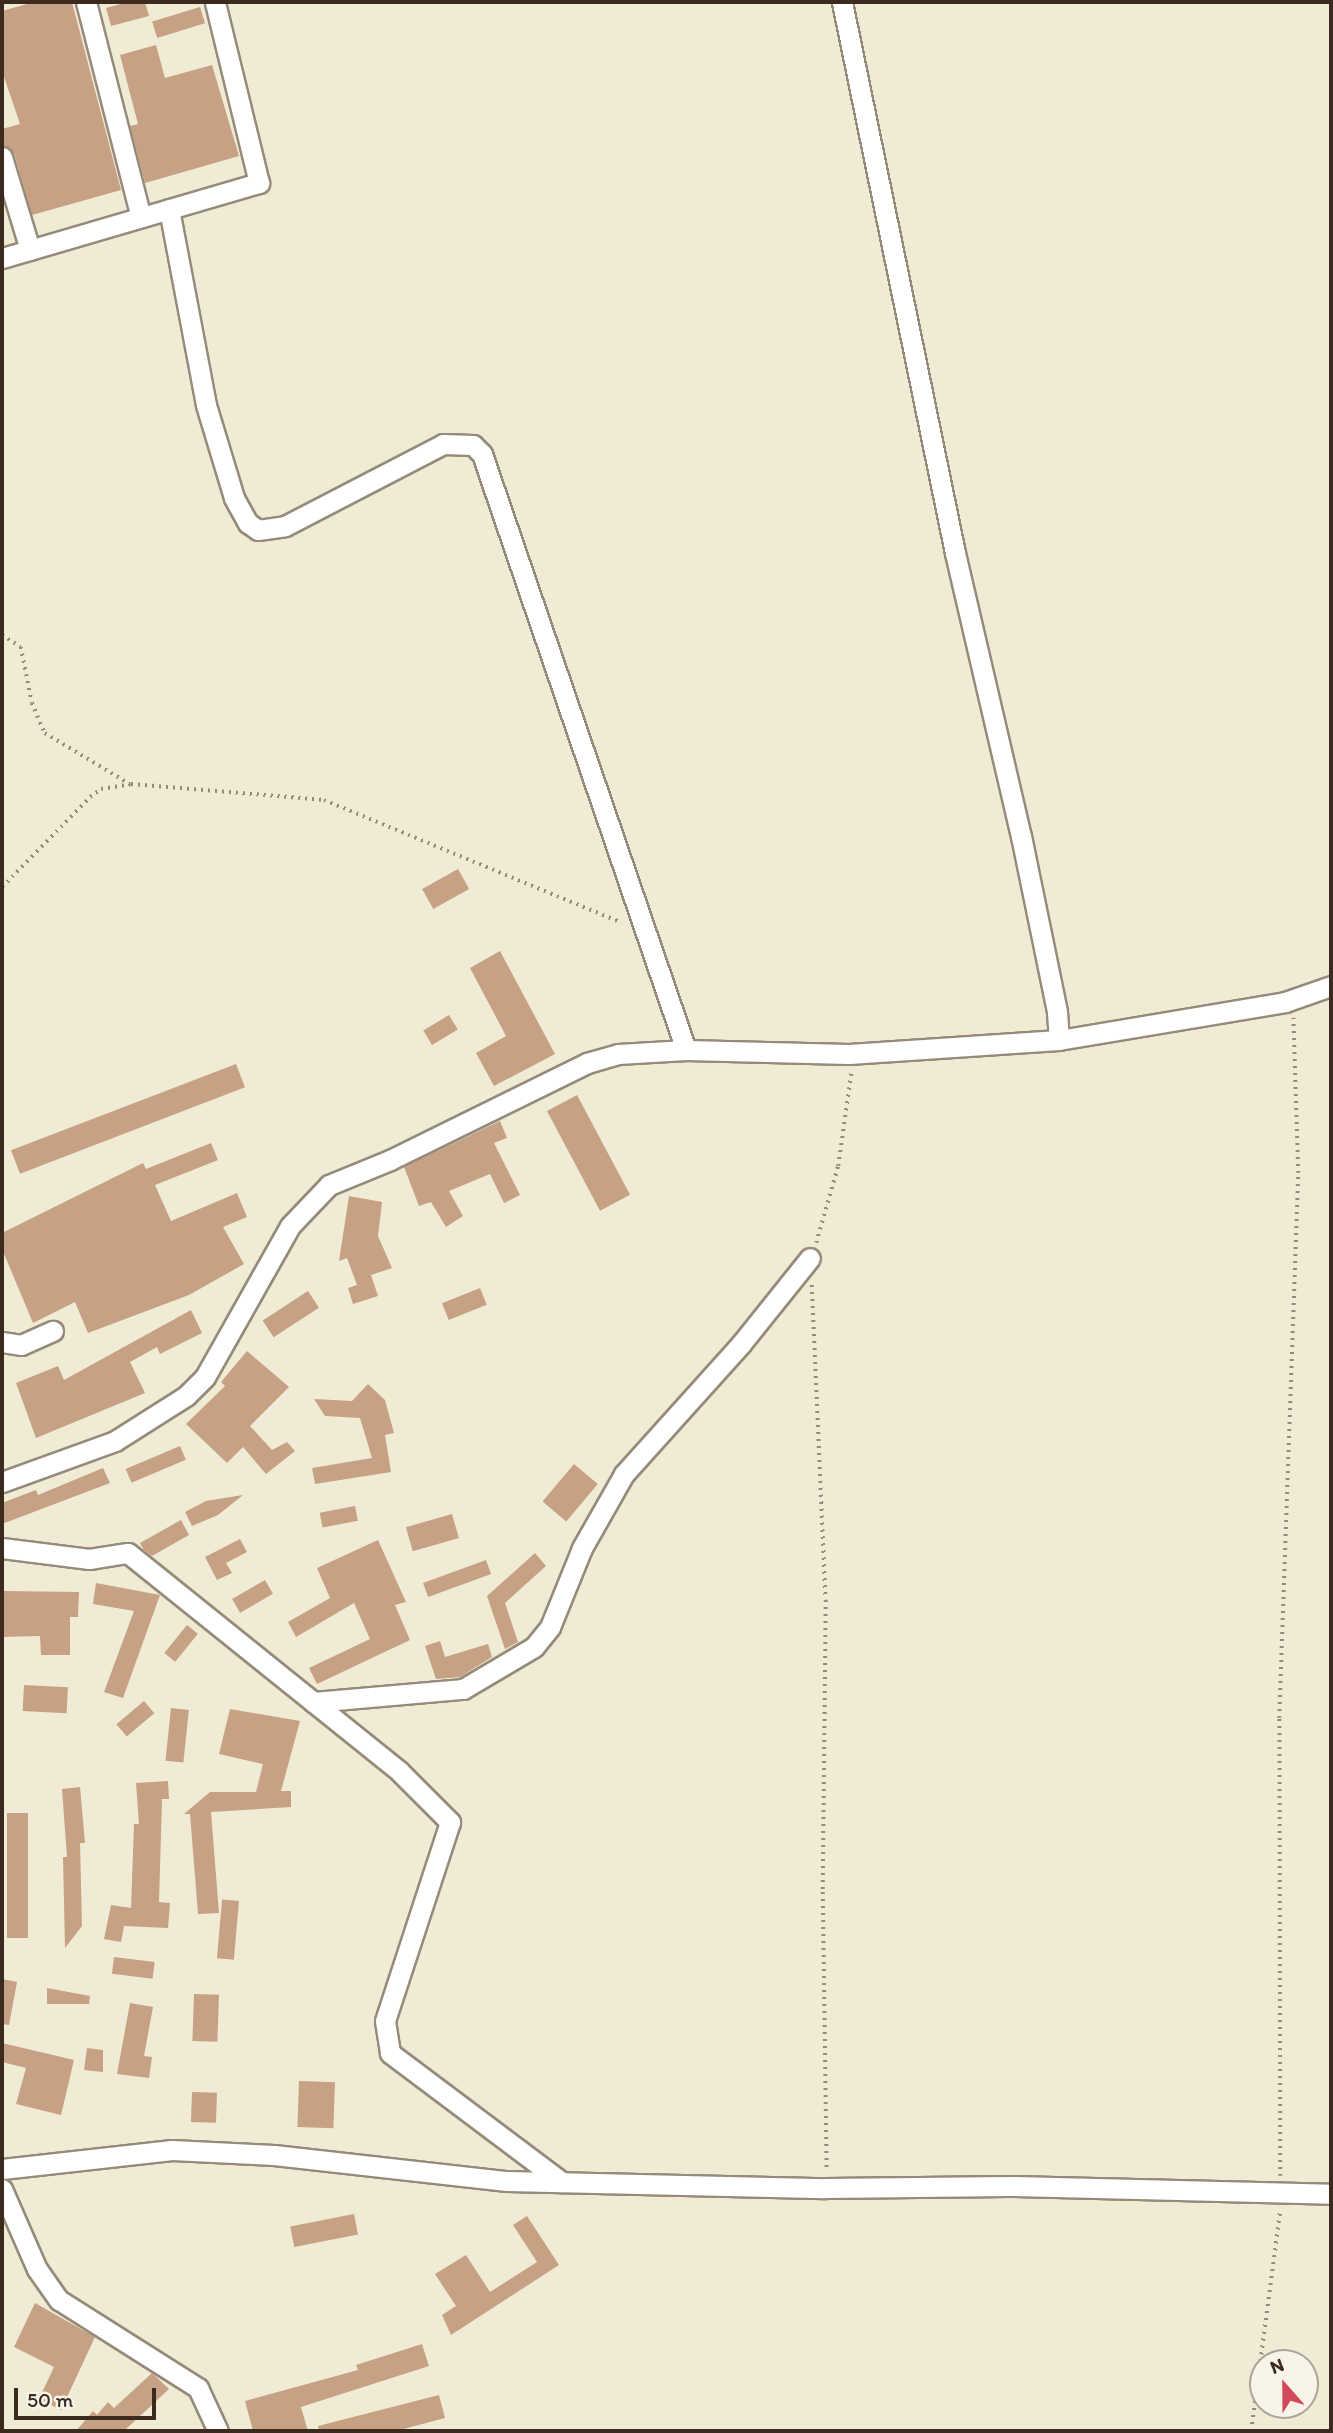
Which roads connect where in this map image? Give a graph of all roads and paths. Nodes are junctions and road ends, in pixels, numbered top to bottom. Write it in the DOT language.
graph roads {
  1 [pos="86,2"];
  2 [pos="215,2"];
  3 [pos="842,2"];
  4 [pos="2,157"];
  5 [pos="169,209"];
  6 [pos="141,217"];
  7 [pos="30,250"];
  8 [pos="2,258"];
  9 [pos="2,635"];
  10 [pos="131,785"];
  11 [pos="2,887"];
  12 [pos="645,926"];
  13 [pos="1331,986"];
  14 [pos="1292,999"];
  15 [pos="1059,1040"];
  16 [pos="686,1050"];
  17 [pos="853,1054"];
  18 [pos="810,1258"];
  19 [pos="54,1331"];
  20 [pos="2,1342"];
  21 [pos="2,1482"];
  22 [pos="2,1548"];
  23 [pos="313,1702"];
  24 [pos="2,2169"];
  25 [pos="562,2182"];
  26 [pos="826,2188"];
  27 [pos="2,2189"];
  28 [pos="1280,2194"];
  29 [pos="1331,2194"];
  30 [pos="218,2431"];
  31 [pos="1251,2431"];
  1 -- 6 [label="street"];
  2 -- 5 [label="street"];
  3 -- 15 [label="street"];
  4 -- 7 [label="street"];
  5 -- 6 [label="street"];
  5 -- 12 [label="street"];
  6 -- 7 [label="street"];
  7 -- 8 [label="street"];
  9 -- 10 [label="path"];
  10 -- 11 [label="path"];
  10 -- 12 [label="path"];
  12 -- 16 [label="street"];
  13 -- 14 [label="street"];
  14 -- 15 [label="street"];
  14 -- 28 [label="path"];
  15 -- 17 [label="street"];
  16 -- 17 [label="street"];
  16 -- 21 [label="street"];
  17 -- 18 [label="path"];
  18 -- 23 [label="street"];
  18 -- 26 [label="path"];
  19 -- 20 [label="street"];
  22 -- 23 [label="street"];
  23 -- 25 [label="street"];
  24 -- 25 [label="street"];
  25 -- 26 [label="street"];
  26 -- 28 [label="street"];
  27 -- 30 [label="street"];
  28 -- 29 [label="street"];
  28 -- 31 [label="path"];
}
